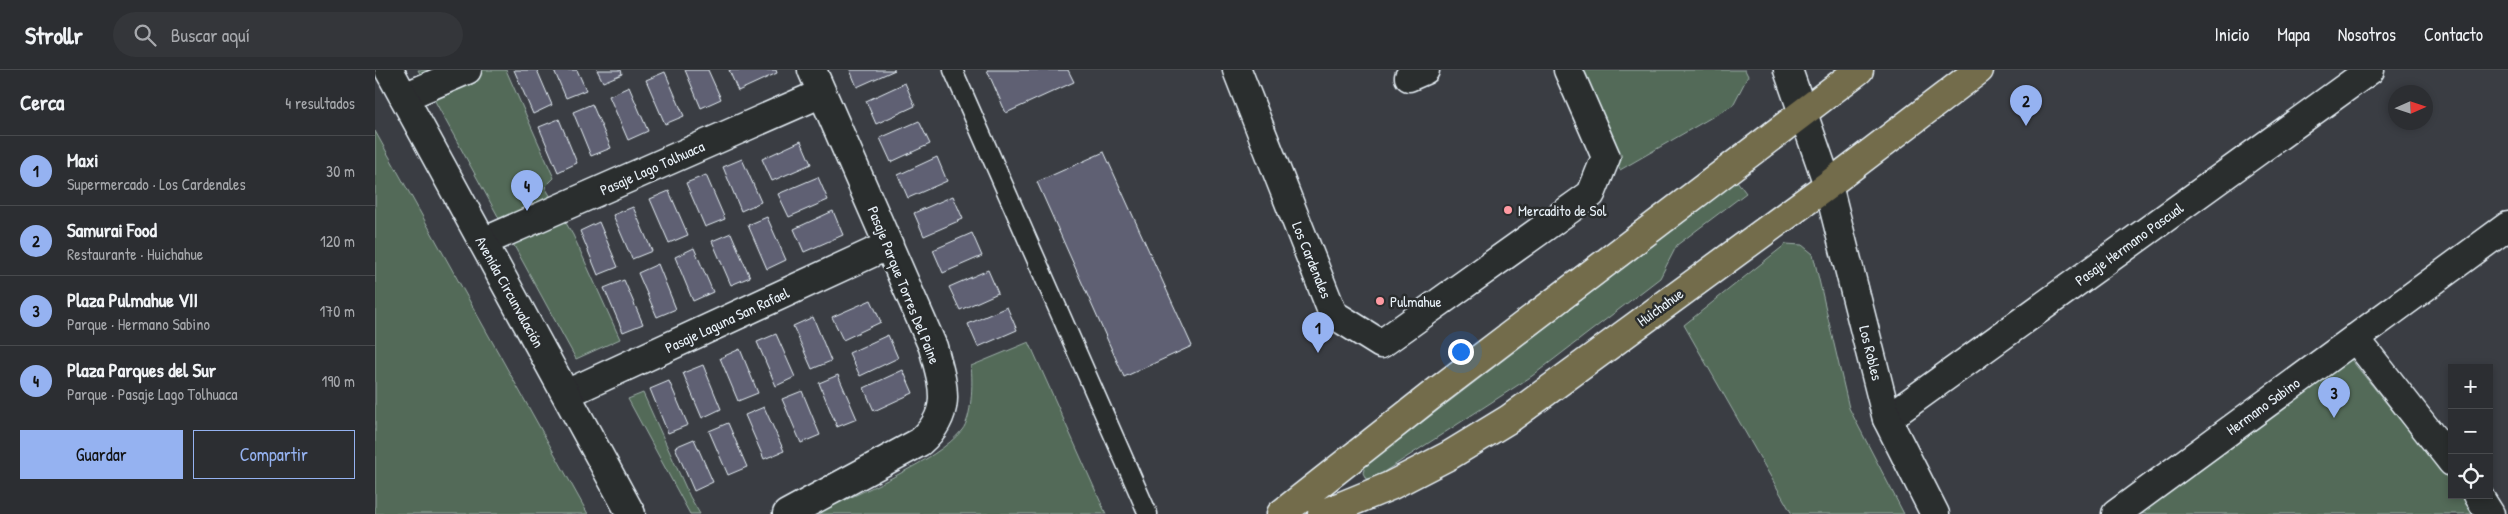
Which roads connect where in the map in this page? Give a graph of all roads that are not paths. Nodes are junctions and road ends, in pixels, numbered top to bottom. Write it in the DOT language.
graph roads {
  1 [pos="389,70"];
  2 [pos="467,70"];
  3 [pos="953,70"];
  4 [pos="1237,70"];
  5 [pos="1568,70"];
  6 [pos="1788,70"];
  7 [pos="1859,70"];
  8 [pos="1979,70"];
  9 [pos="2370,70"];
  10 [pos="817,81"];
  11 [pos="404,97"];
  12 [pos="1804,111"];
  13 [pos="1828,185"];
  14 [pos="2508,226"];
  15 [pos="483,242"];
  16 [pos="889,245"];
  17 [pos="2355,338"];
  18 [pos="566,394"];
  19 [pos="1887,419"];
  20 [pos="2448,457"];
  21 [pos="2481,499"];
  22 [pos="631,514"];
  23 [pos="787,514"];
  24 [pos="1148,514"];
  25 [pos="1281,514"];
  26 [pos="1322,514"];
  27 [pos="1935,514"];
  28 [pos="2116,514"];
  29 [pos="2490,514"];
  1 -- 11 [label="street, Avenida Circunvalación"];
  2 -- 11 [label="street"];
  3 -- 24 [label="lane"];
  4 -- 5 [label="street, Los Cardenales"];
  6 -- 12 [label="street, Los Robles"];
  7 -- 12 [label="main road"];
  8 -- 13 [label="main road, Huichahue"];
  9 -- 19 [label="street, Pasaje Hermano Pascual"];
  10 -- 15 [label="street, Pasaje Lago Tolhuaca"];
  10 -- 16 [label="street, Pasaje Parque Torres Del Paine"];
  11 -- 15 [label="street, Avenida Circunvalación"];
  12 -- 13 [label="street, Los Robles"];
  12 -- 25 [label="main road"];
  13 -- 19 [label="street, Los Robles"];
  13 -- 26 [label="main road, Huichahue"];
  14 -- 17 [label="street, Hermano Sabino"];
  15 -- 18 [label="street, Avenida Circunvalación"];
  16 -- 18 [label="street, Pasaje Laguna San Rafael"];
  16 -- 23 [label="street, Pasaje Parque Torres Del Paine"];
  17 -- 20 [label="street"];
  17 -- 28 [label="street, Hermano Sabino"];
  18 -- 22 [label="street, Avenida Circunvalación"];
  19 -- 27 [label="street, Los Robles"];
  21 -- 29 [label="street"];
}
